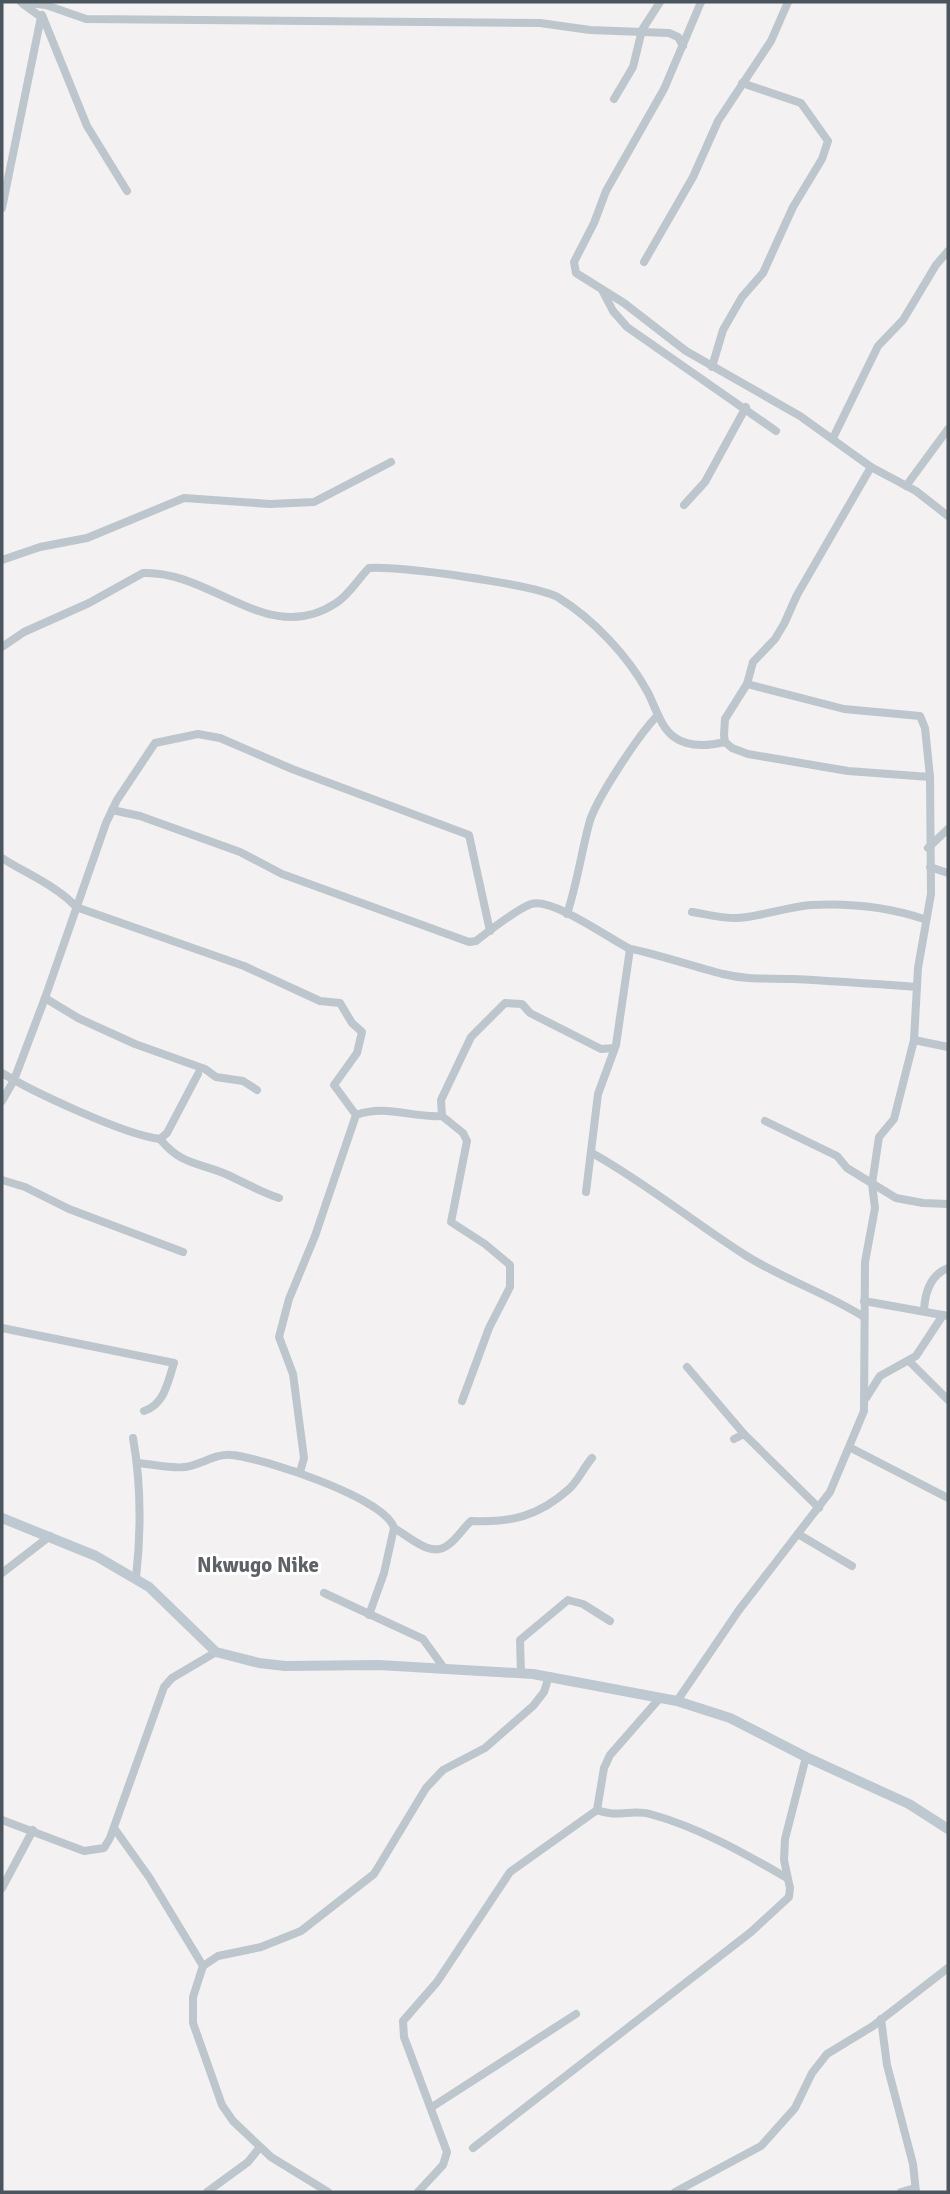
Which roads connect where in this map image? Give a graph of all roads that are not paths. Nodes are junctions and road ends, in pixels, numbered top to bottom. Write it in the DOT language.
graph roads {
  1 [pos="21,2"];
  2 [pos="660,2"];
  3 [pos="701,2"];
  4 [pos="788,2"];
  5 [pos="43,4"];
  6 [pos="693,20"];
  7 [pos="642,30"];
  8 [pos="669,33"];
  9 [pos="683,46"];
  10 [pos="742,83"];
  11 [pos="614,99"];
  12 [pos="127,191"];
  13 [pos="2,208"];
  14 [pos="948,251"];
  15 [pos="644,262"];
  16 [pos="602,290"];
  17 [pos="712,367"];
  18 [pos="746,407"];
  19 [pos="948,429"];
  20 [pos="776,431"];
  21 [pos="833,438"];
  22 [pos="391,462"];
  23 [pos="871,467"];
  24 [pos="906,486"];
  25 [pos="684,505"];
  26 [pos="948,516"];
  27 [pos="2,560"];
  28 [pos="2,647"];
  29 [pos="747,684"];
  30 [pos="658,715"];
  31 [pos="725,742"];
  32 [pos="930,777"];
  33 [pos="112,810"];
  34 [pos="948,829"];
  35 [pos="928,848"];
  36 [pos="2,858"];
  37 [pos="930,867"];
  38 [pos="948,873"];
  39 [pos="76,907"];
  40 [pos="692,912"];
  41 [pos="567,914"];
  42 [pos="924,919"];
  43 [pos="491,931"];
  44 [pos="631,949"];
  45 [pos="917,987"];
  46 [pos="45,998"];
  47 [pos="914,1040"];
  48 [pos="948,1047"];
  49 [pos="614,1048"];
  50 [pos="2,1073"];
  51 [pos="198,1074"];
  52 [pos="14,1080"];
  53 [pos="257,1090"];
  54 [pos="2,1101"];
  55 [pos="355,1115"];
  56 [pos="442,1116"];
  57 [pos="765,1121"];
  58 [pos="160,1139"];
  59 [pos="592,1153"];
  60 [pos="2,1180"];
  61 [pos="872,1184"];
  62 [pos="586,1192"];
  63 [pos="279,1198"];
  64 [pos="948,1204"];
  65 [pos="183,1252"];
  66 [pos="948,1268"];
  67 [pos="864,1301"];
  68 [pos="924,1310"];
  69 [pos="946,1316"];
  70 [pos="864,1317"];
  71 [pos="2,1328"];
  72 [pos="909,1361"];
  73 [pos="687,1367"];
  74 [pos="866,1398"];
  75 [pos="948,1400"];
  76 [pos="462,1401"];
  77 [pos="144,1411"];
  78 [pos="744,1434"];
  79 [pos="133,1438"];
  80 [pos="734,1438"];
  81 [pos="851,1448"];
  82 [pos="592,1458"];
  83 [pos="137,1463"];
  84 [pos="300,1472"];
  85 [pos="948,1498"];
  86 [pos="819,1508"];
  87 [pos="2,1518"];
  88 [pos="394,1528"];
  89 [pos="798,1534"];
  90 [pos="50,1536"];
  91 [pos="852,1566"];
  92 [pos="2,1573"];
  93 [pos="136,1578"];
  94 [pos="324,1593"];
  95 [pos="369,1615"];
  96 [pos="610,1621"];
  97 [pos="216,1652"];
  98 [pos="444,1668"];
  99 [pos="521,1673"];
  100 [pos="549,1676"];
  101 [pos="659,1699"];
  102 [pos="677,1701"];
  103 [pos="806,1757"];
  104 [pos="597,1810"];
  105 [pos="2,1820"];
  106 [pos="114,1828"];
  107 [pos="948,1829"];
  108 [pos="33,1830"];
  109 [pos="787,1878"];
  110 [pos="2,1888"];
  111 [pos="203,1966"];
  112 [pos="948,1968"];
  113 [pos="576,2014"];
  114 [pos="881,2019"];
  115 [pos="432,2106"];
  116 [pos="260,2147"];
  117 [pos="473,2148"];
  118 [pos="915,2190"];
  119 [pos="206,2192"];
  120 [pos="328,2192"];
  121 [pos="418,2192"];
  122 [pos="675,2192"];
  123 [pos="901,2192"];
  1 -- 5 [label="street"];
  1 -- 13 [label="street"];
  2 -- 7 [label="street"];
  3 -- 6 [label="street"];
  4 -- 10 [label="street"];
  5 -- 7 [label="street"];
  5 -- 12 [label="street"];
  6 -- 8 [label="street"];
  6 -- 9 [label="street"];
  7 -- 8 [label="street"];
  7 -- 11 [label="street"];
  8 -- 9 [label="street"];
  9 -- 16 [label="street"];
  10 -- 15 [label="street"];
  10 -- 17 [label="street"];
  14 -- 21 [label="street"];
  16 -- 17 [label="street"];
  16 -- 18 [label="street"];
  17 -- 21 [label="street"];
  18 -- 20 [label="street"];
  18 -- 25 [label="street"];
  19 -- 24 [label="street"];
  21 -- 23 [label="street"];
  22 -- 27 [label="street"];
  23 -- 24 [label="street"];
  23 -- 29 [label="street"];
  24 -- 26 [label="street"];
  28 -- 30 [label="street"];
  29 -- 31 [label="street"];
  29 -- 32 [label="street"];
  30 -- 31 [label="street"];
  30 -- 41 [label="street"];
  31 -- 32 [label="street"];
  32 -- 35 [label="street"];
  33 -- 39 [label="street"];
  33 -- 43 [label="street"];
  33 -- 43 [label="street"];
  34 -- 35 [label="street"];
  35 -- 37 [label="street"];
  36 -- 39 [label="street"];
  37 -- 38 [label="street"];
  37 -- 42 [label="street"];
  39 -- 46 [label="street"];
  39 -- 55 [label="street"];
  40 -- 42 [label="street"];
  41 -- 43 [label="street"];
  41 -- 44 [label="street"];
  42 -- 45 [label="street"];
  44 -- 45 [label="street"];
  44 -- 49 [label="street"];
  45 -- 47 [label="street"];
  46 -- 52 [label="street"];
  46 -- 53 [label="street"];
  47 -- 48 [label="street"];
  47 -- 61 [label="street"];
  49 -- 56 [label="street"];
  49 -- 59 [label="street"];
  50 -- 52 [label="street"];
  51 -- 58 [label="street"];
  52 -- 54 [label="street"];
  52 -- 58 [label="street"];
  55 -- 56 [label="street"];
  55 -- 84 [label="street"];
  56 -- 76 [label="street"];
  57 -- 61 [label="street"];
  58 -- 63 [label="street"];
  59 -- 62 [label="street"];
  59 -- 70 [label="street"];
  60 -- 65 [label="street"];
  61 -- 64 [label="street"];
  61 -- 67 [label="street"];
  66 -- 68 [label="street"];
  67 -- 68 [label="street"];
  67 -- 70 [label="street"];
  68 -- 69 [label="street"];
  69 -- 72 [label="street"];
  70 -- 74 [label="street"];
  71 -- 77 [label="street"];
  72 -- 74 [label="street"];
  72 -- 75 [label="street"];
  73 -- 78 [label="street"];
  74 -- 81 [label="street"];
  78 -- 80 [label="street"];
  78 -- 86 [label="street"];
  79 -- 83 [label="street"];
  81 -- 85 [label="street"];
  81 -- 86 [label="street"];
  82 -- 88 [label="street"];
  83 -- 84 [label="street"];
  83 -- 93 [label="street"];
  84 -- 88 [label="street"];
  86 -- 89 [label="street"];
  87 -- 90 [label="street"];
  88 -- 95 [label="street"];
  89 -- 91 [label="street"];
  89 -- 102 [label="street"];
  90 -- 92 [label="street"];
  90 -- 93 [label="street"];
  93 -- 97 [label="street"];
  94 -- 95 [label="street"];
  95 -- 98 [label="street"];
  96 -- 99 [label="street"];
  97 -- 98 [label="street"];
  97 -- 106 [label="street"];
  98 -- 99 [label="street"];
  99 -- 100 [label="street"];
  100 -- 101 [label="street"];
  100 -- 111 [label="street"];
  101 -- 102 [label="street"];
  101 -- 104 [label="street"];
  102 -- 103 [label="street"];
  103 -- 107 [label="street"];
  103 -- 109 [label="street"];
  104 -- 109 [label="street"];
  104 -- 115 [label="street"];
  105 -- 108 [label="street"];
  106 -- 108 [label="street"];
  106 -- 111 [label="street"];
  108 -- 110 [label="street"];
  109 -- 117 [label="street"];
  111 -- 116 [label="street"];
  112 -- 114 [label="street"];
  113 -- 115 [label="street"];
  114 -- 118 [label="street"];
  114 -- 122 [label="street"];
  115 -- 121 [label="street"];
  116 -- 119 [label="street"];
  116 -- 120 [label="street"];
  118 -- 123 [label="street"];
}
